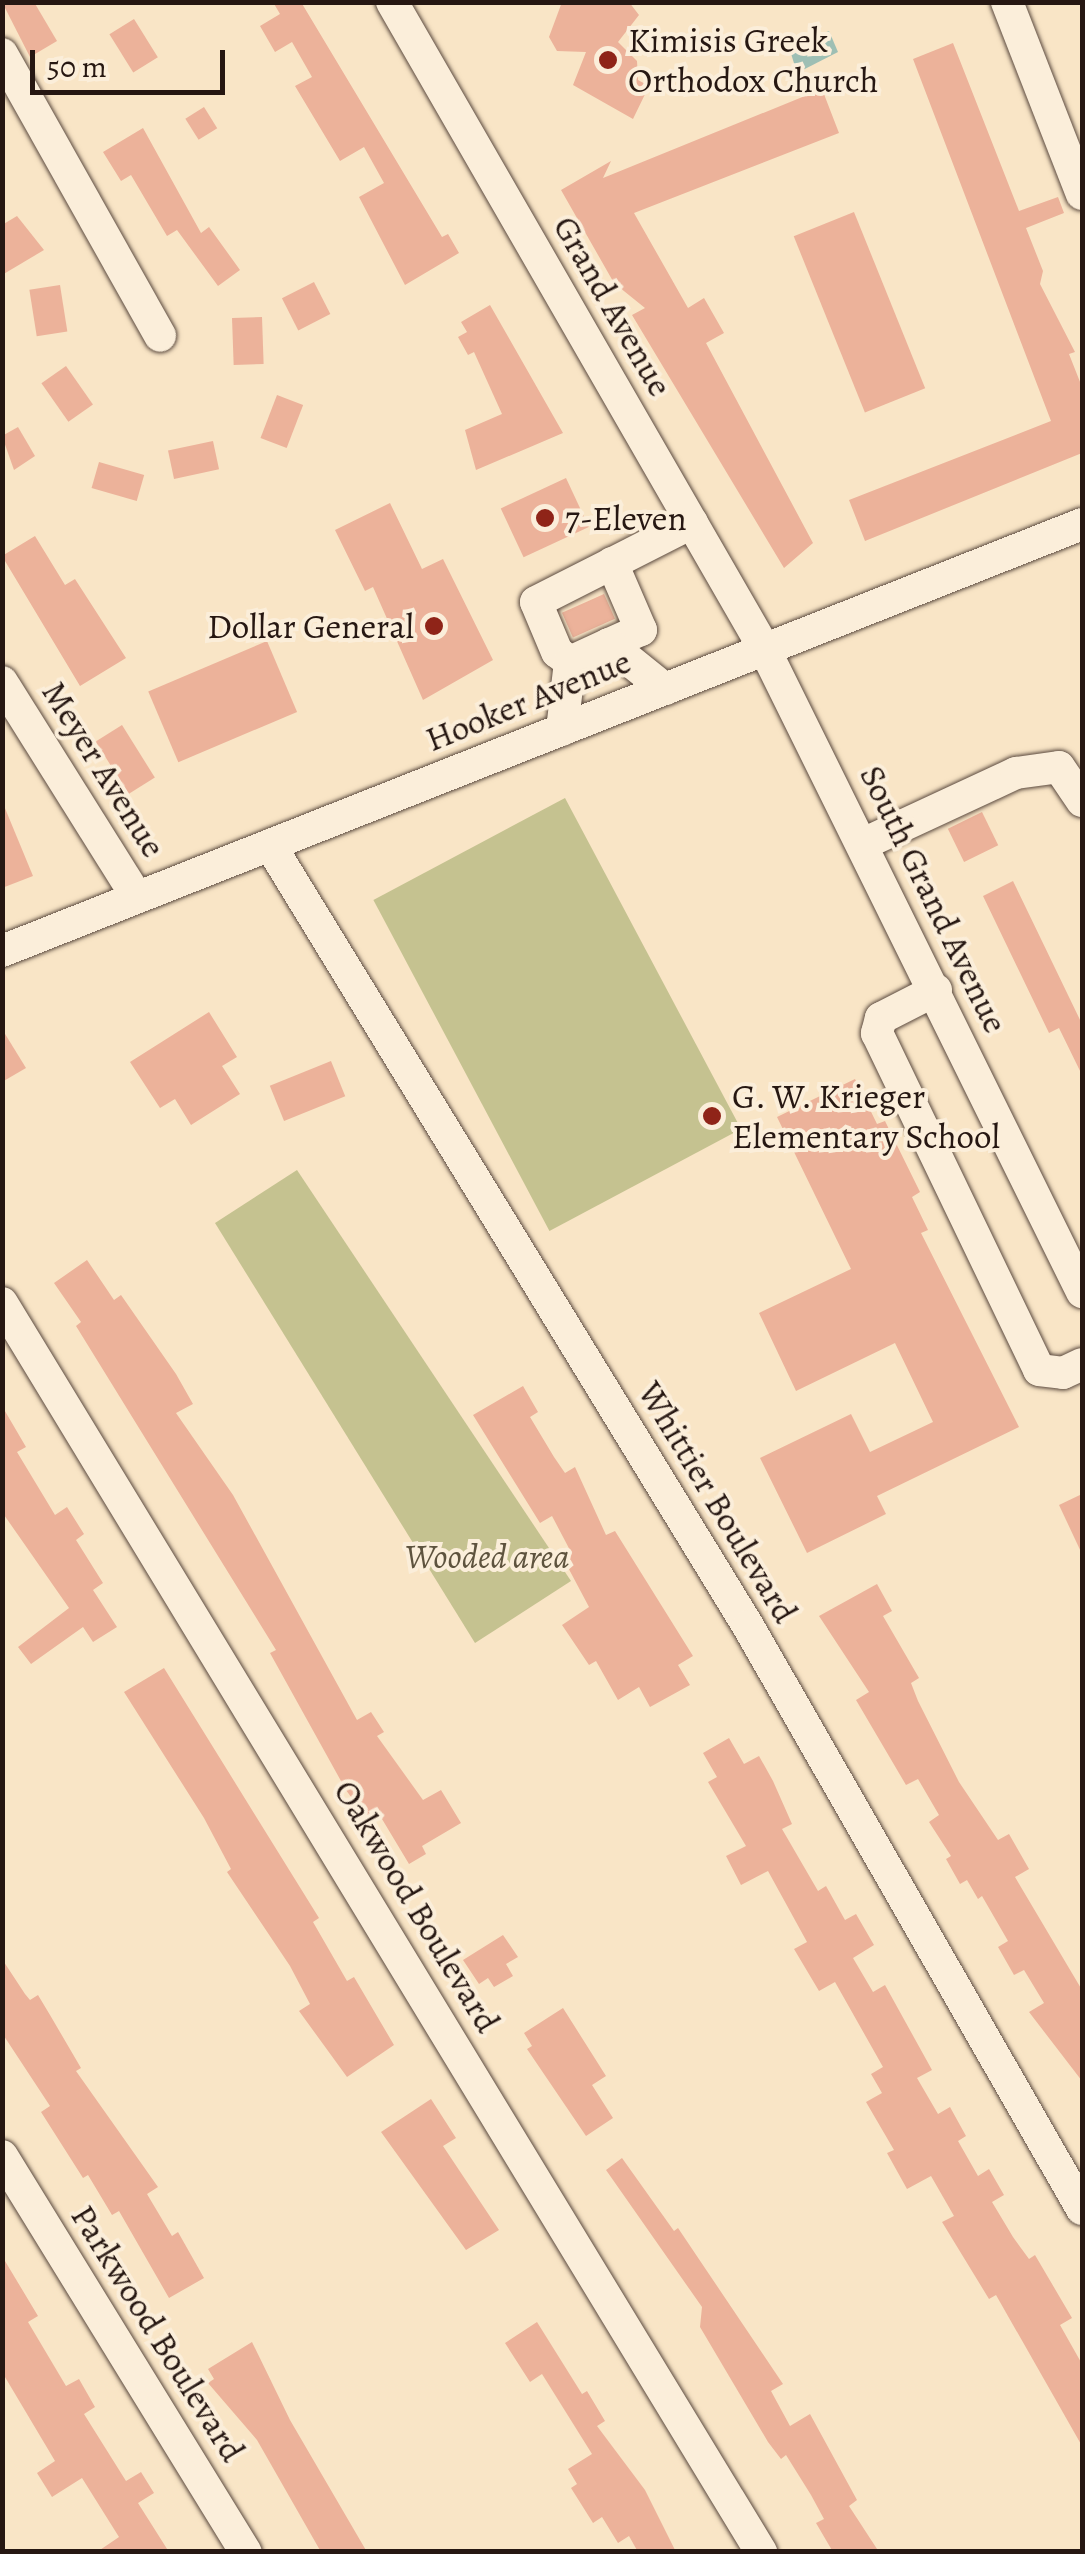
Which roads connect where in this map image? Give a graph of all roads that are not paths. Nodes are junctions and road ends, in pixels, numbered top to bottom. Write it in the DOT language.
graph roads {
  1 [pos="392,2"];
  2 [pos="1008,2"];
  3 [pos="2,54"];
  4 [pos="1082,194"];
  5 [pos="160,336"];
  6 [pos="692,523"];
  7 [pos="1082,524"];
  8 [pos="612,563"];
  9 [pos="609,644"];
  10 [pos="765,650"];
  11 [pos="570,662"];
  12 [pos="4,688"];
  13 [pos="664,689"];
  14 [pos="562,730"];
  15 [pos="1082,800"];
  16 [pos="862,844"];
  17 [pos="270,845"];
  18 [pos="137,898"];
  19 [pos="2,951"];
  20 [pos="936,990"];
  21 [pos="1082,1292"];
  22 [pos="2,1304"];
  23 [pos="1082,1364"];
  24 [pos="2,2156"];
  25 [pos="1082,2209"];
  26 [pos="246,2552"];
  27 [pos="761,2552"];
  1 -- 6 [label="street, Grand Avenue"];
  2 -- 4 [label="street"];
  3 -- 5 [label="street"];
  6 -- 8 [label="street"];
  6 -- 10 [label="street, Grand Avenue"];
  7 -- 10 [label="street, Hooker Avenue"];
  8 -- 9 [label="street"];
  8 -- 11 [label="street"];
  9 -- 11 [label="street"];
  9 -- 13 [label="street"];
  10 -- 13 [label="street, Hooker Avenue"];
  10 -- 16 [label="street, South Grand Avenue"];
  11 -- 14 [label="street"];
  12 -- 18 [label="street, Meyer Avenue"];
  13 -- 14 [label="street, Hooker Avenue"];
  14 -- 17 [label="street, Hooker Avenue"];
  15 -- 16 [label="street"];
  16 -- 20 [label="street, South Grand Avenue"];
  17 -- 18 [label="street, Hooker Avenue"];
  17 -- 25 [label="street, Whittier Boulevard"];
  18 -- 19 [label="street, Hooker Avenue"];
  20 -- 21 [label="street, South Grand Avenue"];
  20 -- 23 [label="street"];
  22 -- 27 [label="street, Oakwood Boulevard"];
  24 -- 26 [label="street, Parkwood Boulevard"];
}
